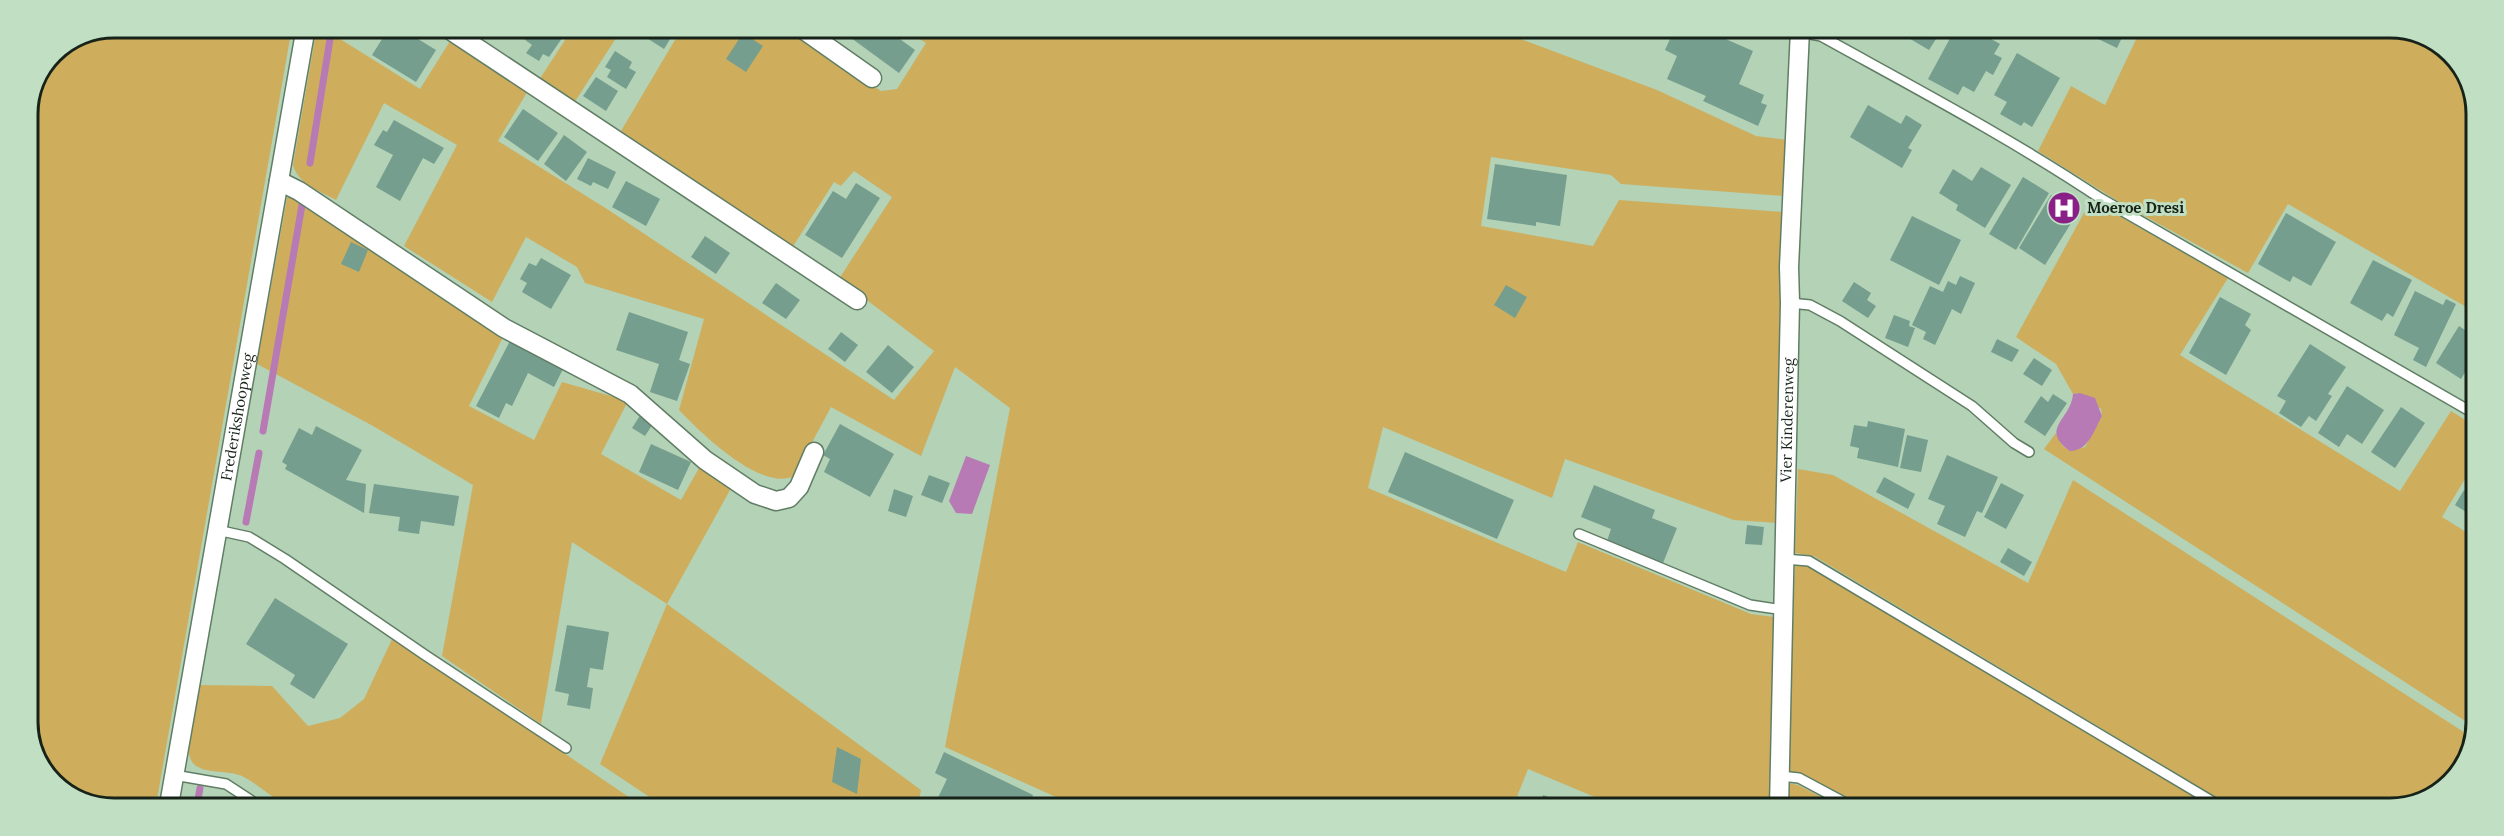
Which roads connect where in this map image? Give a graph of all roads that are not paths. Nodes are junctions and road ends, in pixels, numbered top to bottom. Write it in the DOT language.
graph roads {
  1 [pos="304,38"];
  2 [pos="462,38"];
  3 [pos="815,38"];
  4 [pos="1800,38"];
  5 [pos="1825,38"];
  6 [pos="872,78"];
  7 [pos="279,182"];
  8 [pos="857,300"];
  9 [pos="1790,303"];
  10 [pos="2466,409"];
  11 [pos="814,452"];
  12 [pos="2029,452"];
  13 [pos="217,531"];
  14 [pos="1579,534"];
  15 [pos="1784,559"];
  16 [pos="1783,610"];
  17 [pos="566,748"];
  18 [pos="174,775"];
  19 [pos="1780,776"];
  20 [pos="170,798"];
  21 [pos="247,798"];
  22 [pos="1779,798"];
  23 [pos="1836,798"];
  24 [pos="2207,798"];
  1 -- 7 [label="street, Frederikshoopweg"];
  2 -- 8 [label="street"];
  3 -- 6 [label="street"];
  4 -- 9 [label="street, Vier Kinderenweg"];
  5 -- 10 [label="lane"];
  7 -- 11 [label="street"];
  7 -- 13 [label="street, Frederikshoopweg"];
  9 -- 12 [label="lane"];
  9 -- 15 [label="street, Vier Kinderenweg"];
  13 -- 17 [label="lane"];
  13 -- 18 [label="street, Frederikshoopweg"];
  14 -- 16 [label="lane"];
  15 -- 16 [label="street, Vier Kinderenweg"];
  15 -- 24 [label="lane"];
  16 -- 19 [label="street, Vier Kinderenweg"];
  18 -- 20 [label="street, Frederikshoopweg"];
  18 -- 21 [label="lane"];
  19 -- 22 [label="street, Vier Kinderenweg"];
  19 -- 23 [label="lane"];
}
